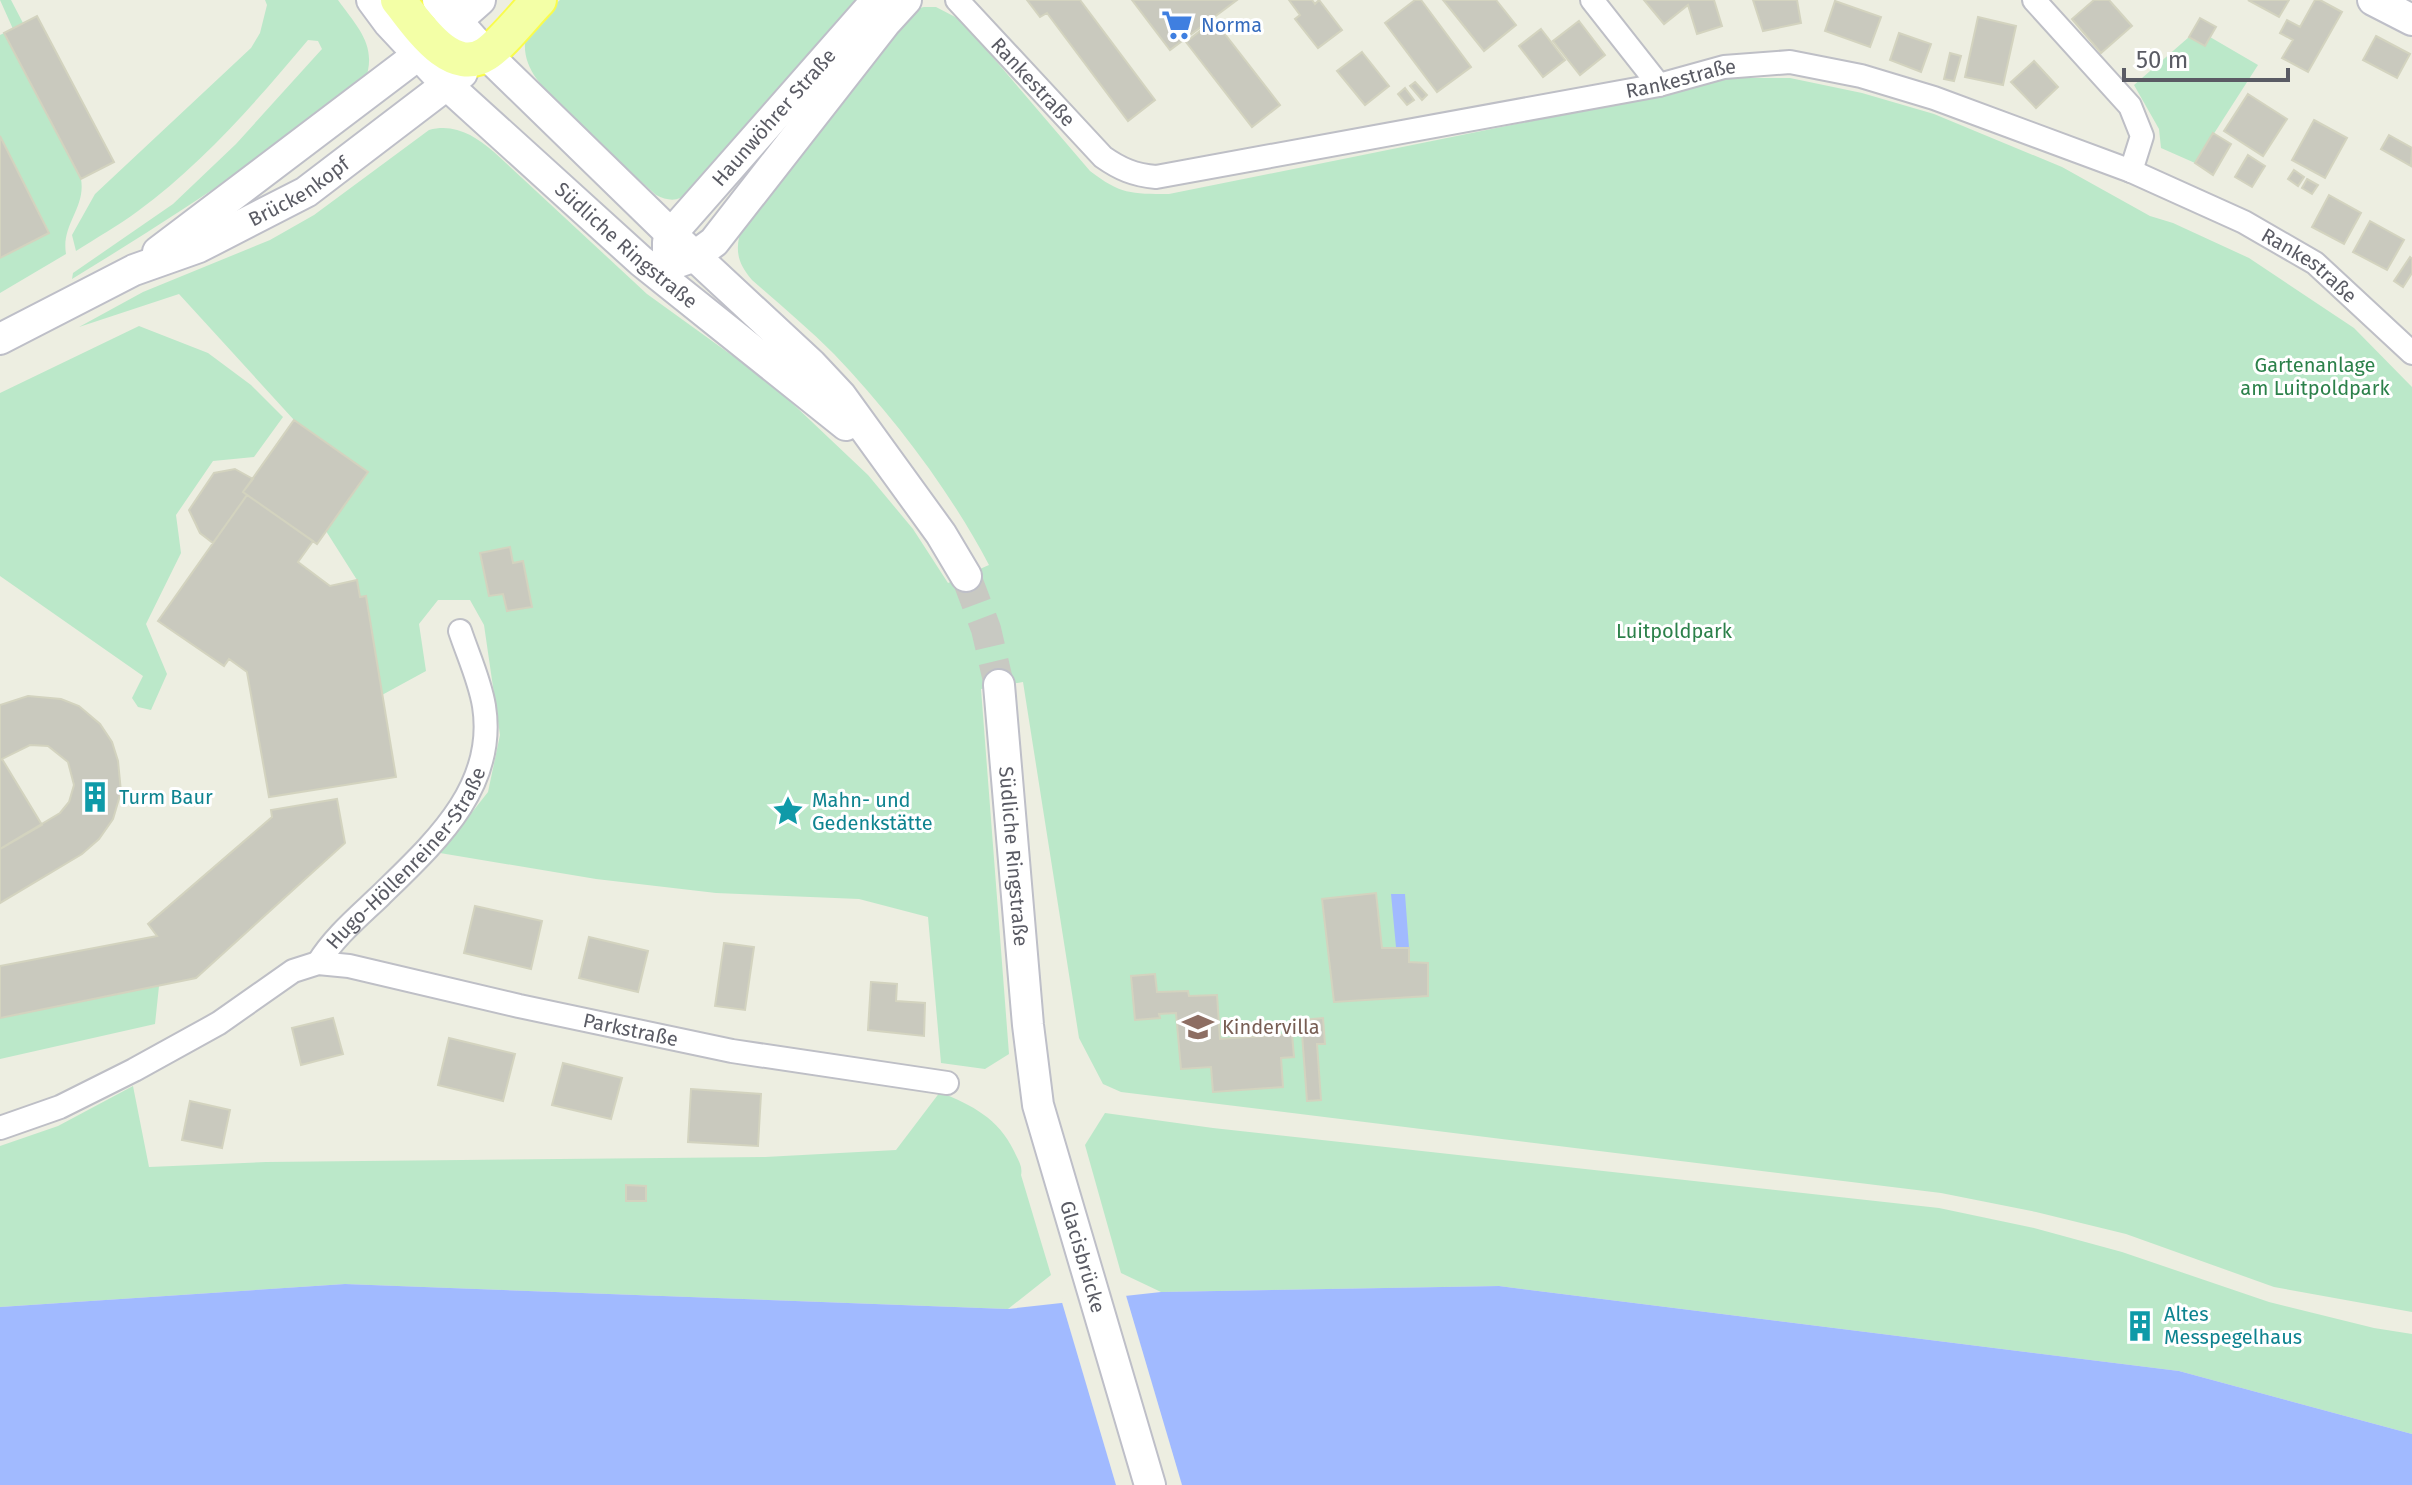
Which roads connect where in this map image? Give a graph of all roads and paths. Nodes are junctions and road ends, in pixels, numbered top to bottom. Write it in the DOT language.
graph roads {
  1 [pos="372,0"];
  2 [pos="398,0"];
  3 [pos="480,0"];
  4 [pos="539,0"];
  5 [pos="877,0"];
  6 [pos="906,0"];
  7 [pos="957,0"];
  8 [pos="1592,0"];
  9 [pos="2034,0"];
  10 [pos="2373,0"];
  11 [pos="2412,20"];
  12 [pos="436,29"];
  13 [pos="486,54"];
  14 [pos="447,85"];
  15 [pos="1659,85"];
  16 [pos="2131,171"];
  17 [pos="688,249"];
  18 [pos="641,261"];
  19 [pos="134,270"];
  20 [pos="692,302"];
  21 [pos="0,339"];
  22 [pos="2412,353"];
  23 [pos="897,473"];
  24 [pos="966,576"];
  25 [pos="460,631"];
  26 [pos="999,685"];
  27 [pos="318,963"];
  28 [pos="1028,1025"];
  29 [pos="947,1083"];
  30 [pos="0,1128"];
  31 [pos="1150,1485"];
  1 -- 12 [label="main road, Südliche Ringstraße"];
  2 -- 12 [label="main road"];
  3 -- 12 [label="main road, Brückenkopf"];
  4 -- 13 [label="main road"];
  5 -- 17 [label="main road, Haunwöhrer Straße"];
  6 -- 17 [label="main road, Haunwöhrer Straße"];
  7 -- 15 [label="street, Rankestraße"];
  8 -- 15 [label="street"];
  9 -- 16 [label="street"];
  10 -- 11 [label="main road"];
  12 -- 13 [label="main road"];
  12 -- 14 [label="main road, Südliche Ringstraße"];
  12 -- 19 [label="main road, Brückenkopf"];
  13 -- 14 [label="main road, Brückenkopf"];
  13 -- 17 [label="main road, Südliche Ringstraße"];
  14 -- 18 [label="main road, Südliche Ringstraße"];
  14 -- 19 [label="main road, Brückenkopf"];
  15 -- 16 [label="street, Rankestraße"];
  16 -- 22 [label="street, Rankestraße"];
  17 -- 18 [label="main road"];
  17 -- 20 [label="main road"];
  17 -- 23 [label="main road, Südliche Ringstraße"];
  18 -- 20 [label="main road, Südliche Ringstraße"];
  19 -- 21 [label="main road, Brückenkopf"];
  20 -- 23 [label="main road, Südliche Ringstraße"];
  23 -- 24 [label="main road, Südliche Ringstraße"];
  25 -- 27 [label="street, Hugo-Höllenreiner-Straße"];
  26 -- 28 [label="main road, Südliche Ringstraße"];
  27 -- 29 [label="street, Parkstraße"];
  27 -- 30 [label="street, Hugo-Höllenreiner-Straße"];
  28 -- 31 [label="main road, Glacisbrücke"];
}
